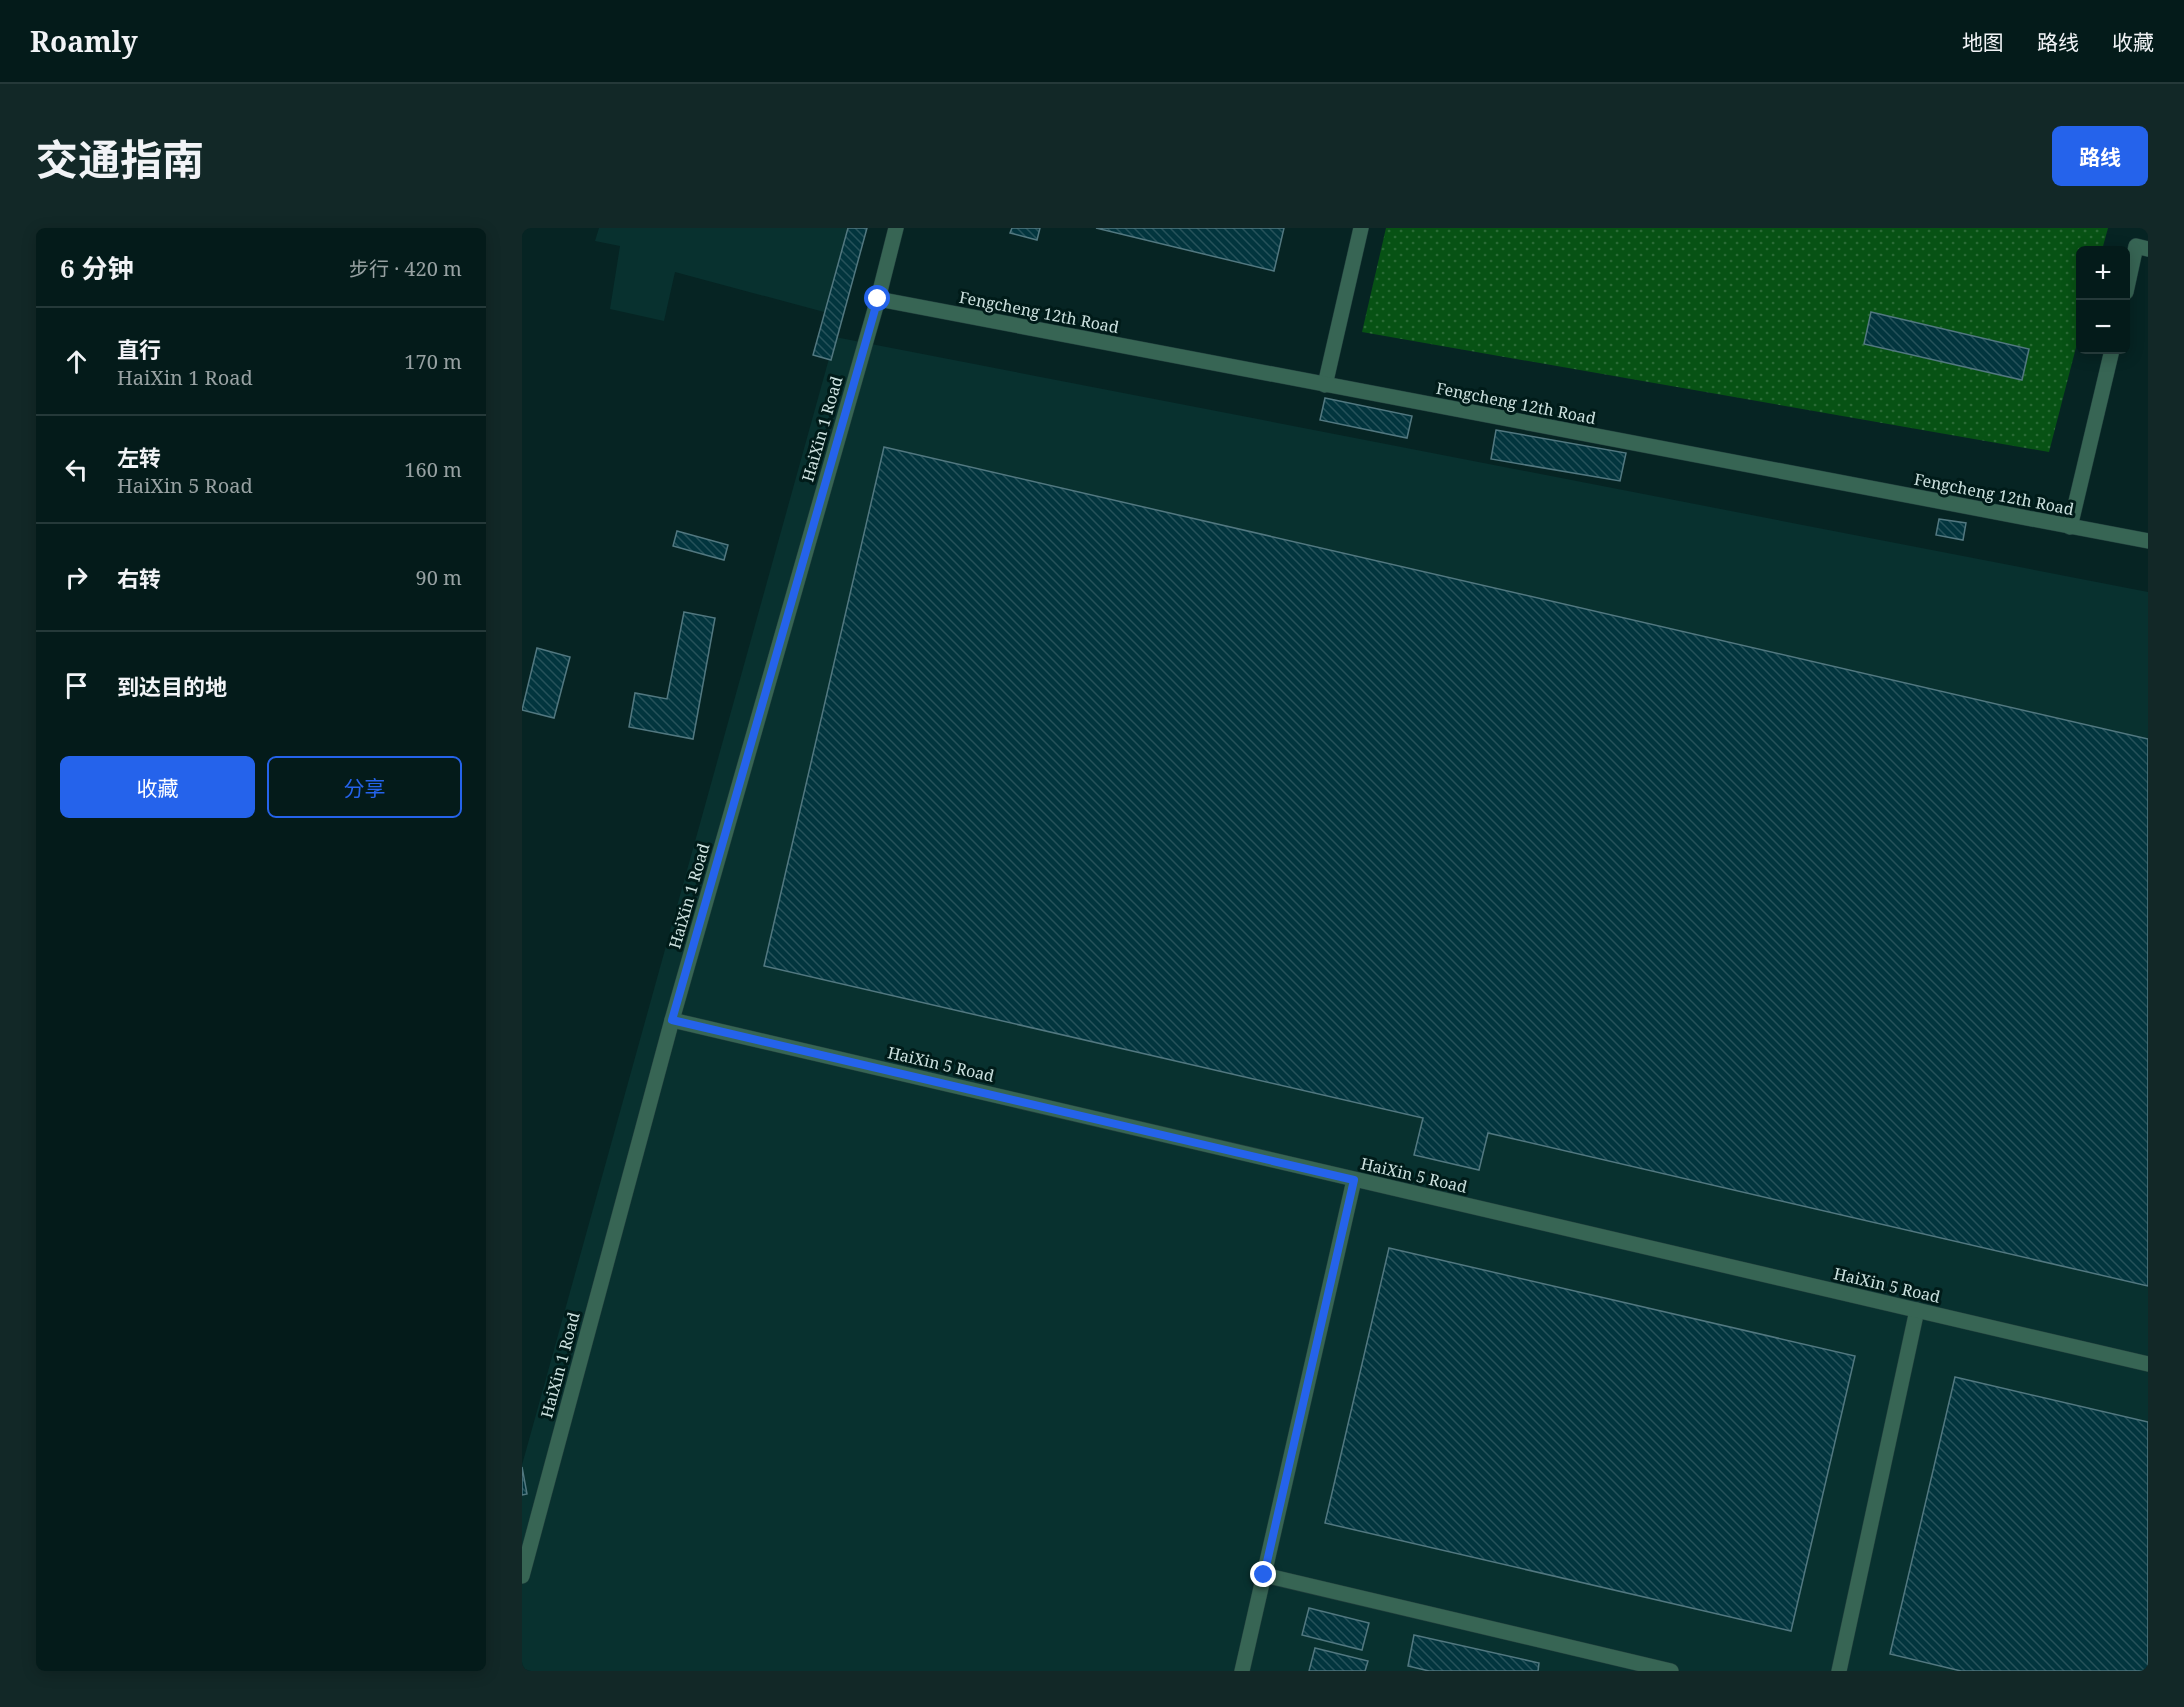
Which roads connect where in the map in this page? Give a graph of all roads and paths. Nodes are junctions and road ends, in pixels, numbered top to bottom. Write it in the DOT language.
graph roads {
  1 [pos="896,228"];
  2 [pos="1361,228"];
  3 [pos="2148,249"];
  4 [pos="2130,274"];
  5 [pos="878,299"];
  6 [pos="2111,354"];
  7 [pos="1325,385"];
  8 [pos="2070,527"];
  9 [pos="2148,541"];
  10 [pos="672,1020"];
  11 [pos="1354,1180"];
  12 [pos="1917,1311"];
  13 [pos="2148,1364"];
  14 [pos="1264,1575"];
  15 [pos="522,1576"];
  16 [pos="1242,1671"];
  17 [pos="1671,1671"];
  18 [pos="1839,1671"];
  1 -- 5 [label="street, HaiXin 1 Road"];
  2 -- 7 [label="street"];
  3 -- 4 [label="street"];
  5 -- 7 [label="street, Fengcheng 12th Road"];
  5 -- 10 [label="street, HaiXin 1 Road"];
  6 -- 8 [label="street"];
  7 -- 8 [label="street, Fengcheng 12th Road"];
  8 -- 9 [label="street, Fengcheng 12th Road"];
  10 -- 11 [label="street, HaiXin 5 Road"];
  10 -- 15 [label="street, HaiXin 1 Road"];
  11 -- 12 [label="street, HaiXin 5 Road"];
  11 -- 14 [label="street"];
  12 -- 13 [label="street, HaiXin 5 Road"];
  12 -- 18 [label="street"];
  14 -- 16 [label="street"];
  14 -- 17 [label="street"];
}
